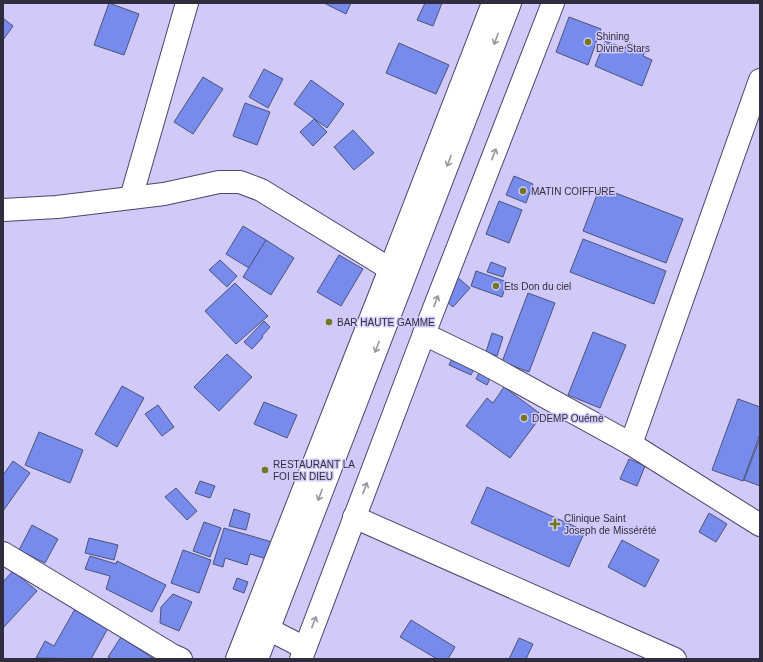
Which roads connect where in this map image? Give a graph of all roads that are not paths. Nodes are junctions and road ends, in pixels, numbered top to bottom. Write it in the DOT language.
graph roads {
  1 [pos="187,3"];
  2 [pos="493,3"];
  3 [pos="510,3"];
  4 [pos="553,3"];
  5 [pos="760,80"];
  6 [pos="131,198"];
  7 [pos="3,210"];
  8 [pos="396,278"];
  9 [pos="424,334"];
  10 [pos="631,444"];
  11 [pos="354,517"];
  12 [pos="760,526"];
  13 [pos="3,553"];
  14 [pos="268,629"];
  15 [pos="302,654"];
  16 [pos="181,659"];
  17 [pos="237,659"];
  18 [pos="256,659"];
  19 [pos="675,659"];
  1 -- 6 [label="main road"];
  2 -- 8 [label="main road"];
  3 -- 8 [label="main road, one-way"];
  9 -- 4 [label="main road, one-way"];
  5 -- 10 [label="main road"];
  6 -- 7 [label="main road"];
  6 -- 8 [label="main road"];
  8 -- 14 [label="main road, one-way"];
  8 -- 17 [label="main road"];
  9 -- 10 [label="main road"];
  11 -- 9 [label="main road, one-way"];
  10 -- 12 [label="main road"];
  15 -- 11 [label="main road, one-way"];
  11 -- 19 [label="main road"];
  13 -- 16 [label="main road"];
  14 -- 15 [label="main road"];
  14 -- 18 [label="main road"];
}
